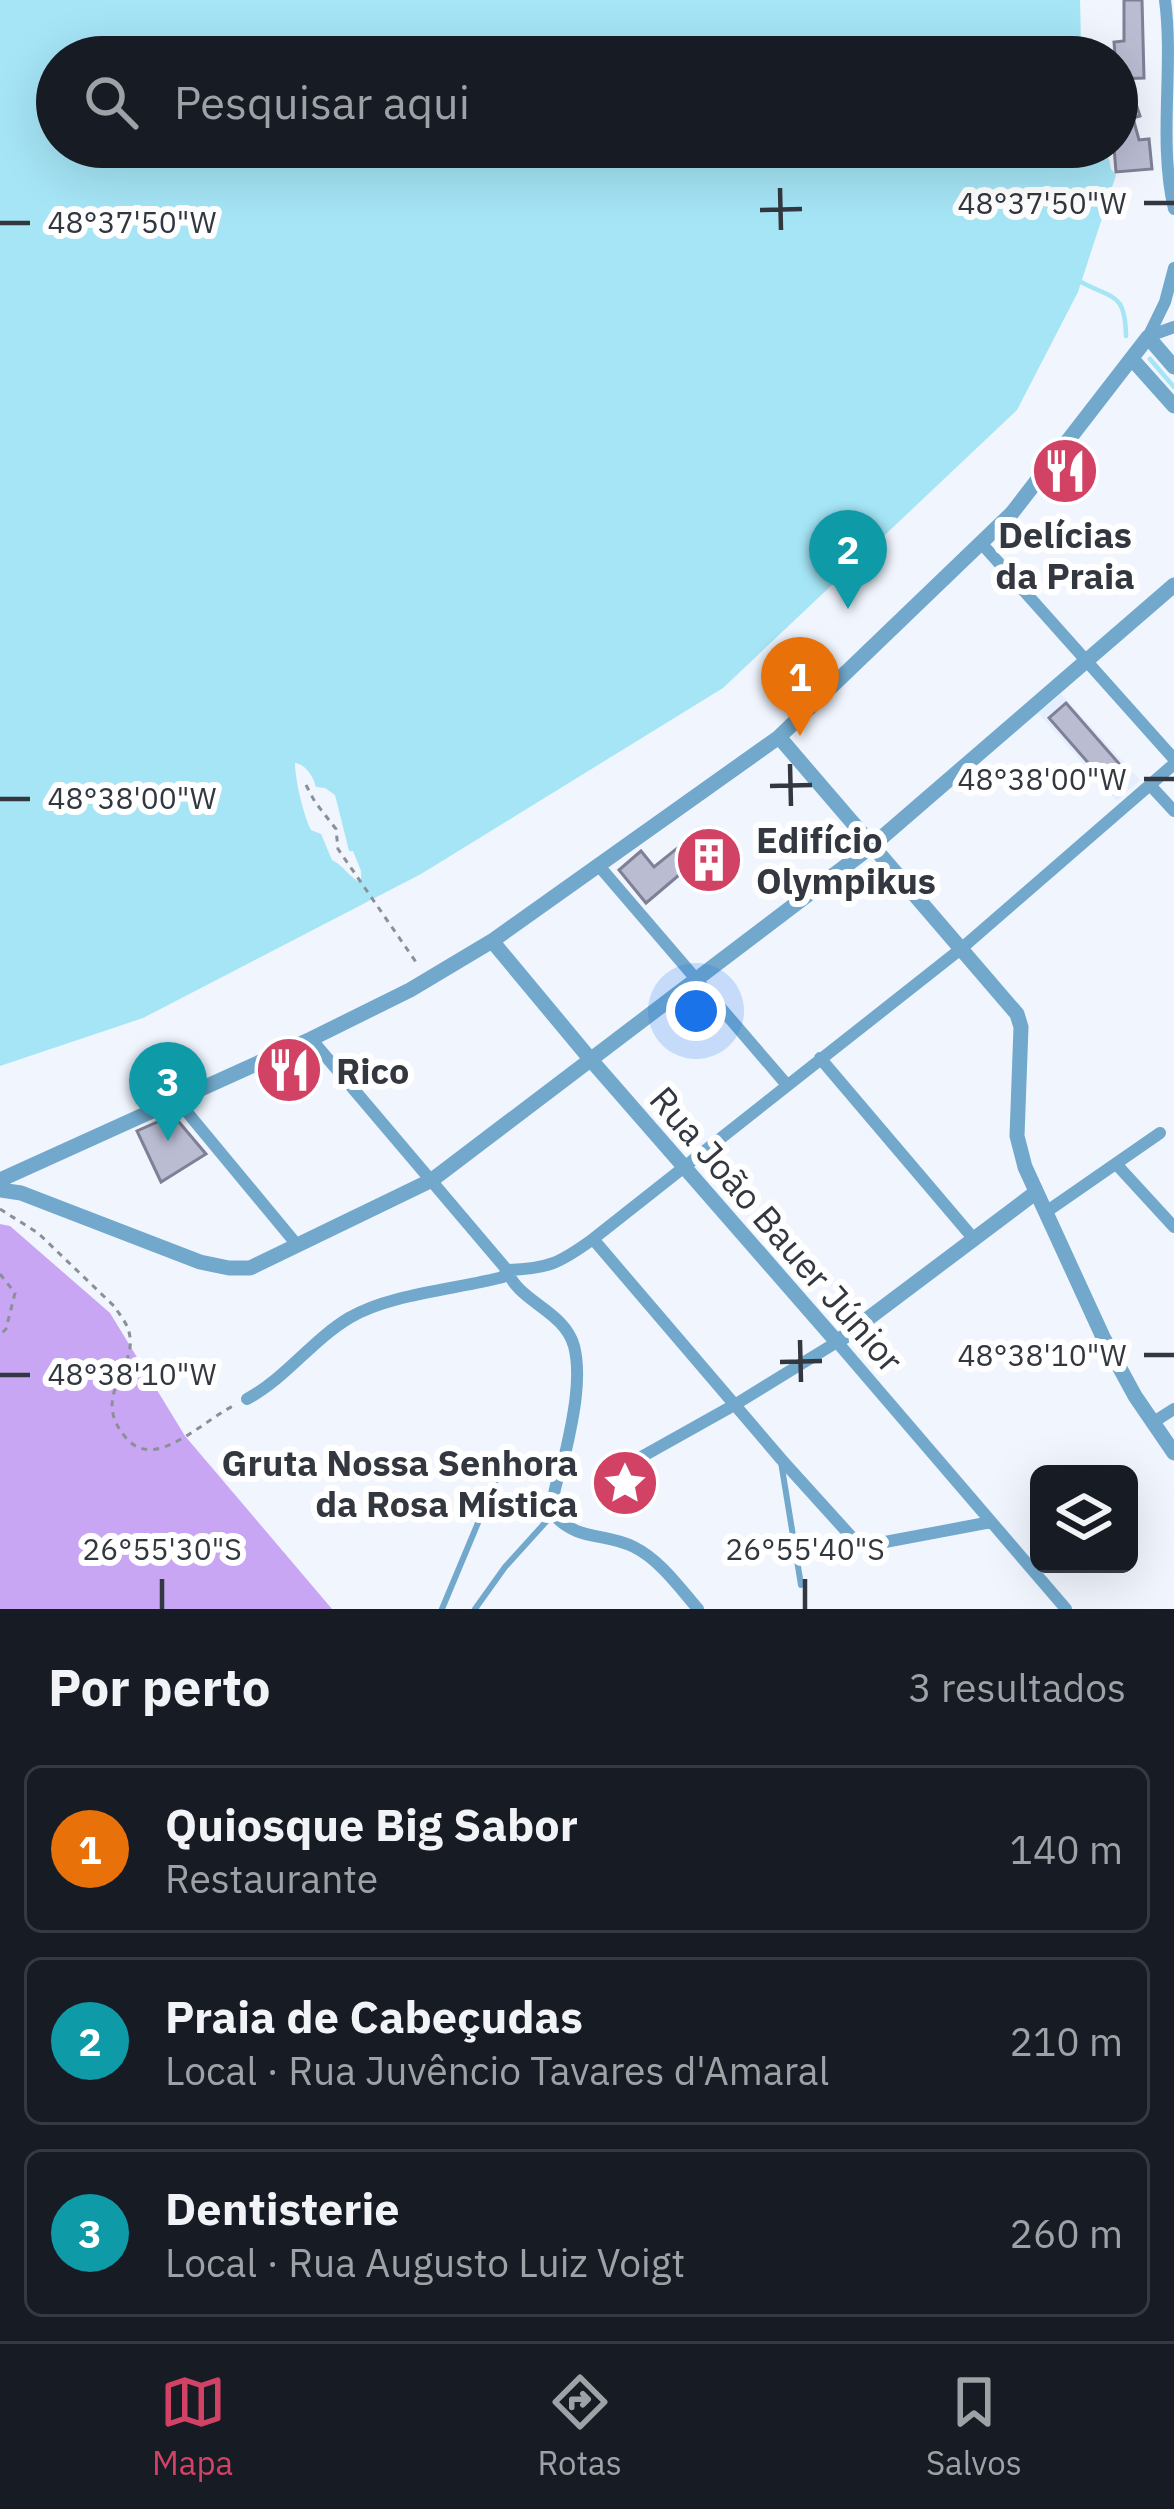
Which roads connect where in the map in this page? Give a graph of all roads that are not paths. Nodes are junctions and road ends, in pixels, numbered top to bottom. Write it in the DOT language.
graph roads {
  1 [pos="1165,0"];
  2 [pos="1174,209"];
  3 [pos="1174,268"];
  4 [pos="1174,327"];
  5 [pos="1148,337"];
  6 [pos="1132,359"];
  7 [pos="1174,367"];
  8 [pos="1174,406"];
  9 [pos="982,544"];
  10 [pos="1174,585"];
  11 [pos="1087,661"];
  12 [pos="779,736"];
  13 [pos="1174,761"];
  14 [pos="1150,785"];
  15 [pos="1174,811"];
  16 [pos="872,846"];
  17 [pos="599,866"];
  18 [pos="492,941"];
  19 [pos="962,948"];
  20 [pos="696,980"];
  21 [pos="311,1039"];
  22 [pos="820,1058"];
  23 [pos="591,1060"];
  24 [pos="787,1085"];
  25 [pos="177,1100"];
  26 [pos="1160,1133"];
  27 [pos="1117,1165"];
  28 [pos="685,1166"];
  29 [pos="8,1176"];
  30 [pos="432,1180"];
  31 [pos="0,1190"];
  32 [pos="21,1193"];
  33 [pos="1036,1193"];
  34 [pos="1046,1212"];
  35 [pos="1174,1227"];
  36 [pos="973,1238"];
  37 [pos="593,1239"];
  38 [pos="298,1246"];
  39 [pos="507,1270"];
  40 [pos="837,1342"];
  41 [pos="247,1399"];
  42 [pos="736,1404"];
  43 [pos="1174,1409"];
  44 [pos="1152,1423"];
  45 [pos="1174,1453"];
  46 [pos="781,1459"];
  47 [pos="636,1460"];
  48 [pos="498,1475"];
  49 [pos="553,1514"];
  50 [pos="991,1522"];
  51 [pos="801,1585"];
  52 [pos="442,1609"];
  53 [pos="475,1609"];
  54 [pos="698,1609"];
  55 [pos="1066,1609"];
  1 -- 2 [label="street"];
  3 -- 5 [label="street"];
  4 -- 5 [label="street"];
  5 -- 6 [label="street"];
  5 -- 7 [label="street"];
  6 -- 8 [label="street"];
  6 -- 9 [label="street"];
  9 -- 11 [label="street"];
  9 -- 12 [label="street"];
  10 -- 11 [label="street"];
  11 -- 13 [label="street"];
  11 -- 16 [label="street"];
  12 -- 16 [label="street"];
  12 -- 17 [label="street"];
  13 -- 14 [label="street"];
  14 -- 15 [label="street"];
  14 -- 19 [label="street"];
  16 -- 19 [label="street"];
  16 -- 20 [label="street"];
  17 -- 18 [label="street"];
  17 -- 20 [label="street"];
  18 -- 21 [label="street"];
  18 -- 23 [label="street, Rua João Bauer Júnior"];
  19 -- 22 [label="street"];
  19 -- 33 [label="street"];
  20 -- 23 [label="street"];
  20 -- 24 [label="street"];
  21 -- 25 [label="street"];
  21 -- 30 [label="street"];
  22 -- 24 [label="street"];
  22 -- 36 [label="street"];
  23 -- 28 [label="street, Rua João Bauer Júnior"];
  23 -- 30 [label="street"];
  24 -- 28 [label="street"];
  25 -- 29 [label="street"];
  25 -- 38 [label="street"];
  26 -- 27 [label="street"];
  27 -- 34 [label="street"];
  27 -- 35 [label="street"];
  28 -- 37 [label="street"];
  28 -- 40 [label="street, Rua João Bauer Júnior"];
  29 -- 32 [label="street"];
  30 -- 38 [label="street"];
  30 -- 39 [label="street"];
  31 -- 32 [label="street"];
  32 -- 38 [label="street"];
  33 -- 34 [label="street"];
  33 -- 36 [label="street"];
  34 -- 44 [label="street"];
  36 -- 40 [label="street"];
  37 -- 39 [label="street"];
  37 -- 42 [label="street"];
  39 -- 41 [label="street"];
  39 -- 49 [label="street"];
  40 -- 42 [label="street"];
  40 -- 50 [label="street, Rua João Bauer Júnior"];
  42 -- 46 [label="street"];
  42 -- 47 [label="street"];
  43 -- 44 [label="street"];
  44 -- 45 [label="street"];
  46 -- 50 [label="street"];
  46 -- 51 [label="lane"];
  48 -- 52 [label="lane"];
  49 -- 53 [label="lane"];
  49 -- 54 [label="street"];
  50 -- 55 [label="street, Rua João Bauer Júnior"];
}
